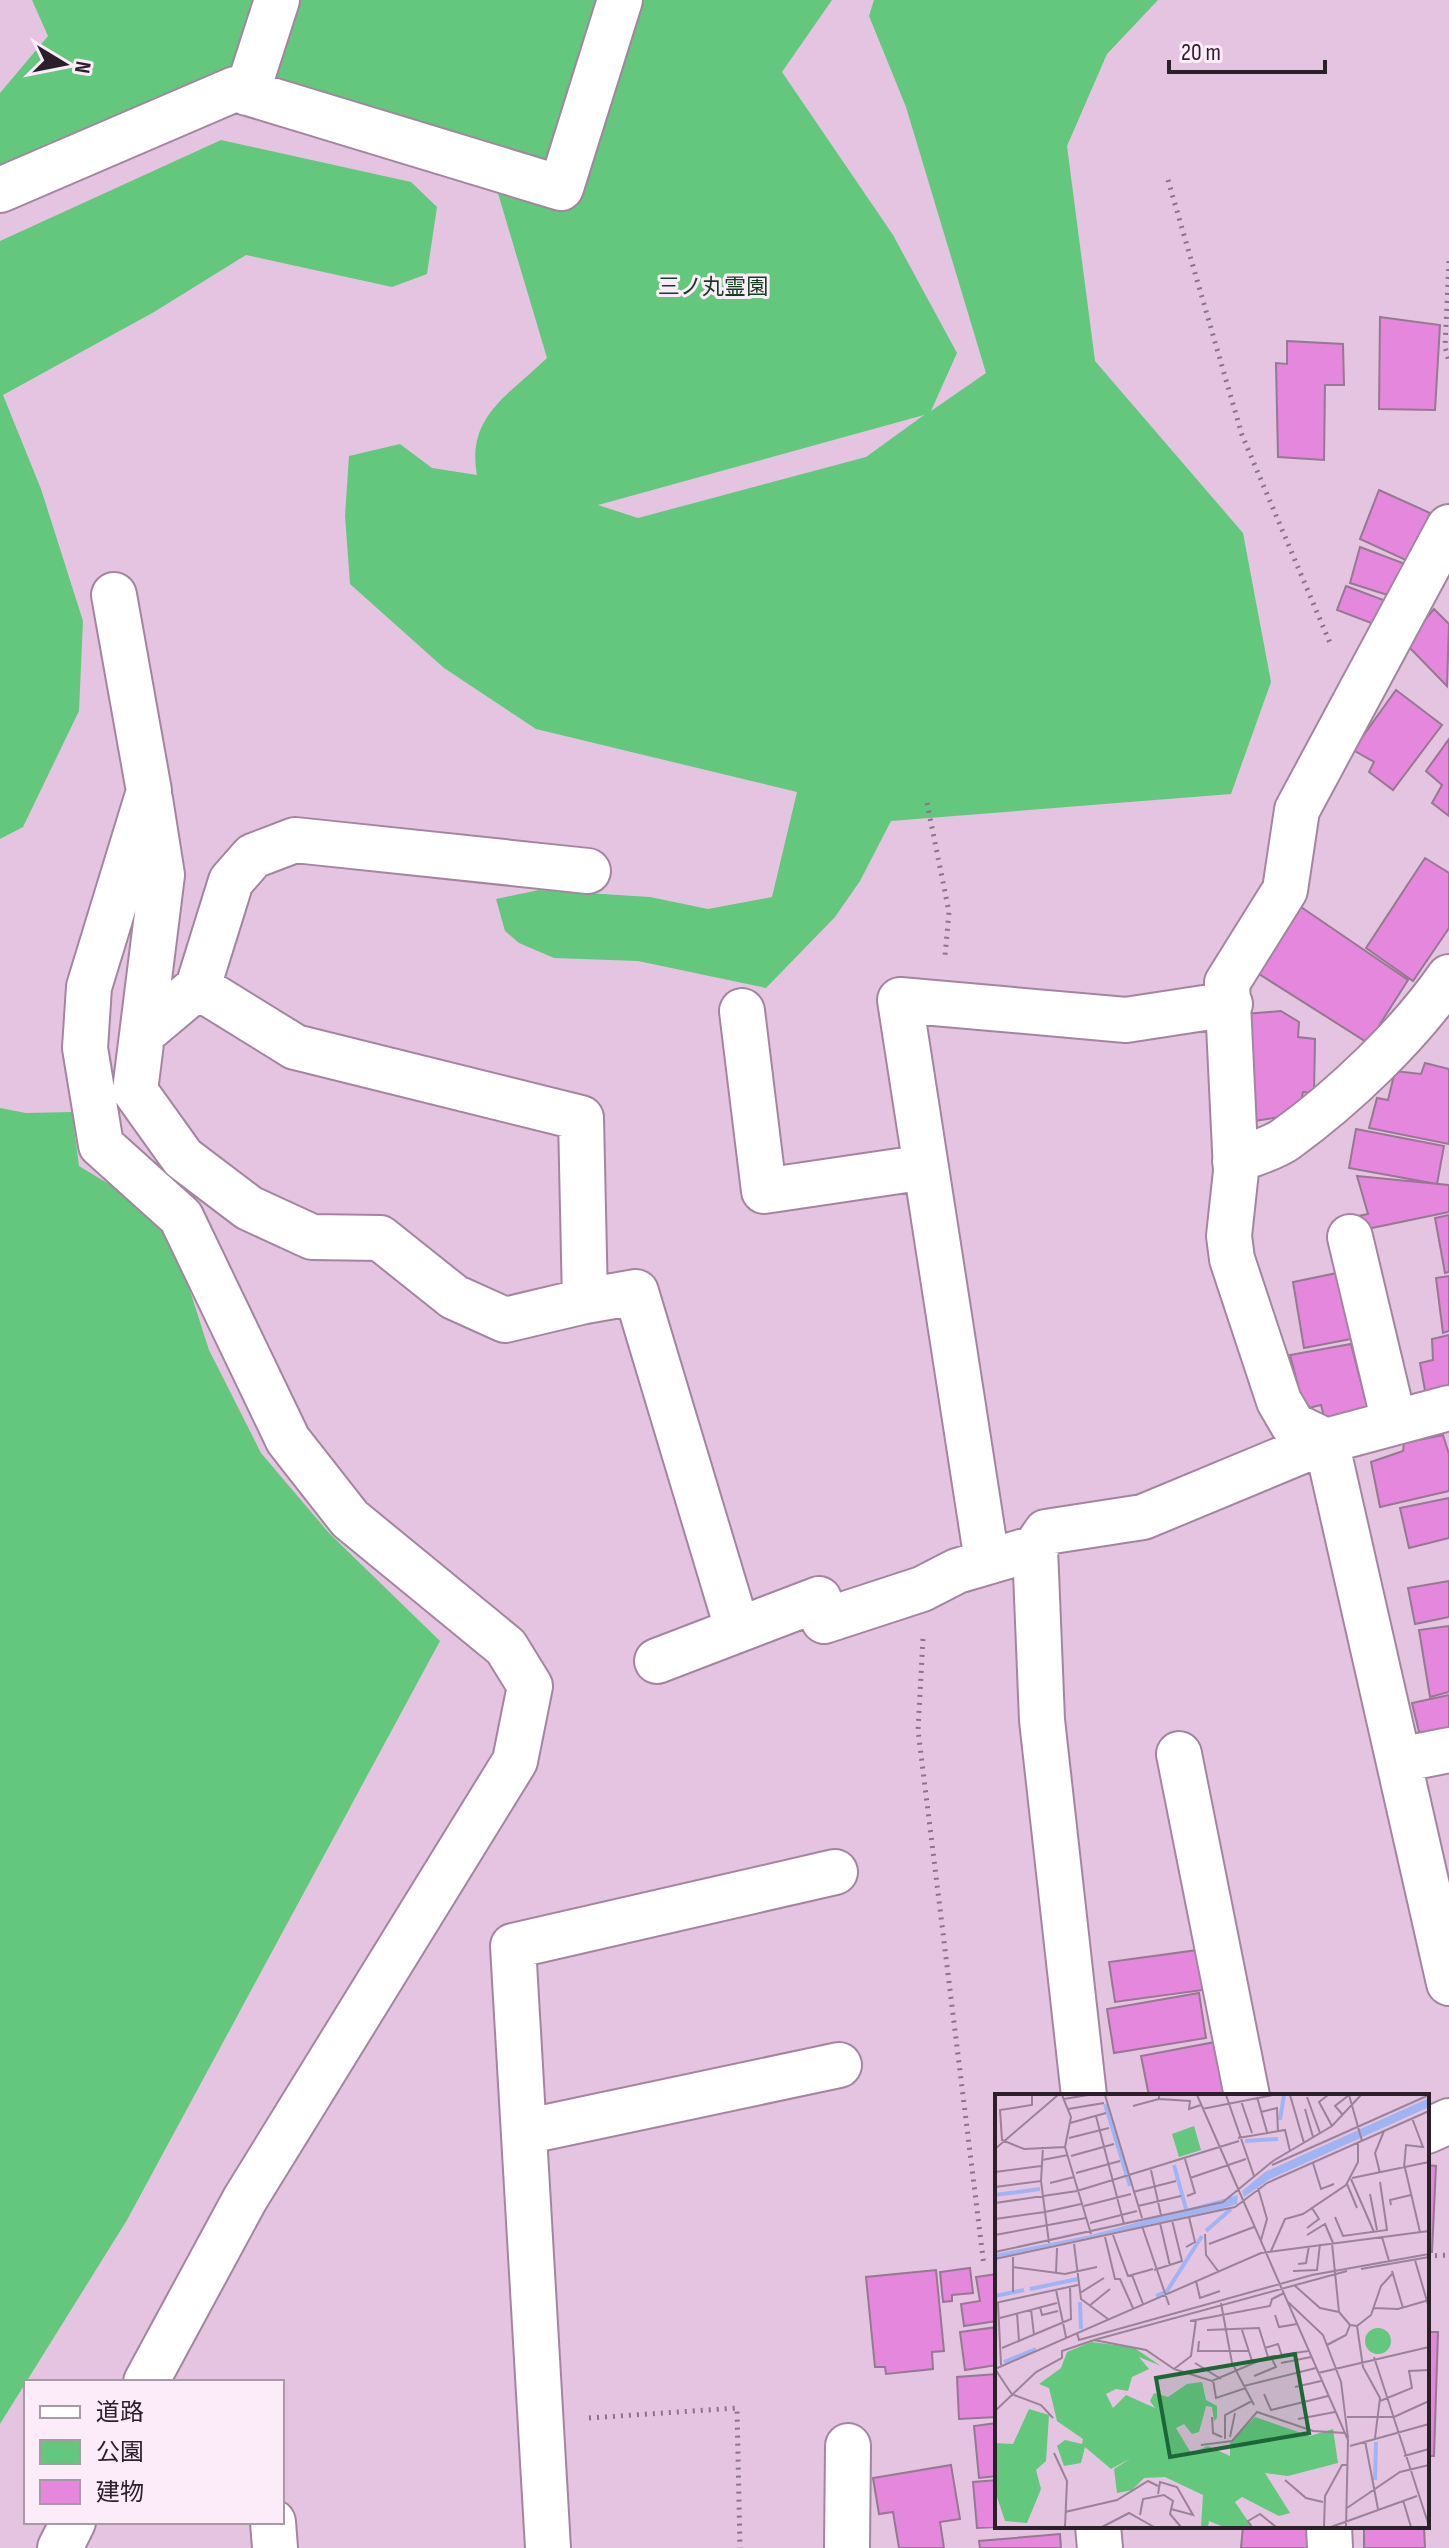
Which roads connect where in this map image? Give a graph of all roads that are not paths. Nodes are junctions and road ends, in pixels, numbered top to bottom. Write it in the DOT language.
graph roads {
  1 [pos="277,0"];
  2 [pos="620,0"];
  3 [pos="247,93"];
  4 [pos="0,190"];
  5 [pos="1449,527"];
  6 [pos="114,595"];
  7 [pos="149,791"];
  8 [pos="588,871"];
  9 [pos="1449,977"];
  10 [pos="198,987"];
  11 [pos="1230,1004"];
  12 [pos="742,1011"];
  13 [pos="143,1033"];
  14 [pos="1235,1161"];
  15 [pos="926,1167"];
  16 [pos="1350,1237"];
  17 [pos="585,1301"];
  18 [pos="1449,1408"];
  19 [pos="1394,1422"];
  20 [pos="1326,1441"];
  21 [pos="1035,1548"];
  22 [pos="987,1561"];
  23 [pos="737,1628"];
  24 [pos="657,1661"];
  25 [pos="1449,1750"];
  26 [pos="1179,1754"];
  27 [pos="1399,1760"];
  28 [pos="835,1872"];
  29 [pos="1449,1983"];
  30 [pos="839,2065"];
  31 [pos="1084,2094"];
  32 [pos="1247,2094"];
  33 [pos="1449,2121"];
  34 [pos="1429,2130"];
  35 [pos="524,2132"];
  36 [pos="147,2380"];
  37 [pos="848,2446"];
  38 [pos="72,2524"];
  39 [pos="273,2524"];
  40 [pos="1098,2528"];
  41 [pos="1329,2528"];
  42 [pos="60,2548"];
  43 [pos="275,2548"];
  44 [pos="548,2548"];
  45 [pos="847,2548"];
  46 [pos="1100,2548"];
  47 [pos="1330,2548"];
  1 -- 3 [label="street"];
  2 -- 3 [label="street"];
  3 -- 4 [label="street"];
  5 -- 11 [label="street"];
  6 -- 7 [label="street"];
  7 -- 13 [label="street"];
  7 -- 36 [label="street"];
  8 -- 10 [label="street"];
  9 -- 14 [label="street"];
  10 -- 13 [label="street"];
  10 -- 17 [label="street"];
  11 -- 14 [label="street"];
  11 -- 15 [label="street"];
  12 -- 15 [label="street"];
  13 -- 17 [label="street"];
  14 -- 20 [label="street"];
  15 -- 22 [label="street"];
  16 -- 19 [label="street"];
  17 -- 23 [label="street"];
  18 -- 19 [label="street"];
  19 -- 20 [label="street"];
  20 -- 21 [label="street"];
  20 -- 27 [label="street"];
  21 -- 22 [label="street"];
  21 -- 31 [label="street"];
  22 -- 23 [label="street"];
  23 -- 24 [label="street"];
  25 -- 27 [label="street"];
  26 -- 32 [label="street"];
  27 -- 29 [label="street"];
  28 -- 35 [label="street"];
  30 -- 35 [label="street"];
  33 -- 34 [label="street"];
  35 -- 44 [label="street"];
  37 -- 45 [label="street"];
  38 -- 42 [label="street"];
  39 -- 43 [label="street"];
  40 -- 46 [label="street"];
  41 -- 47 [label="street"];
}
